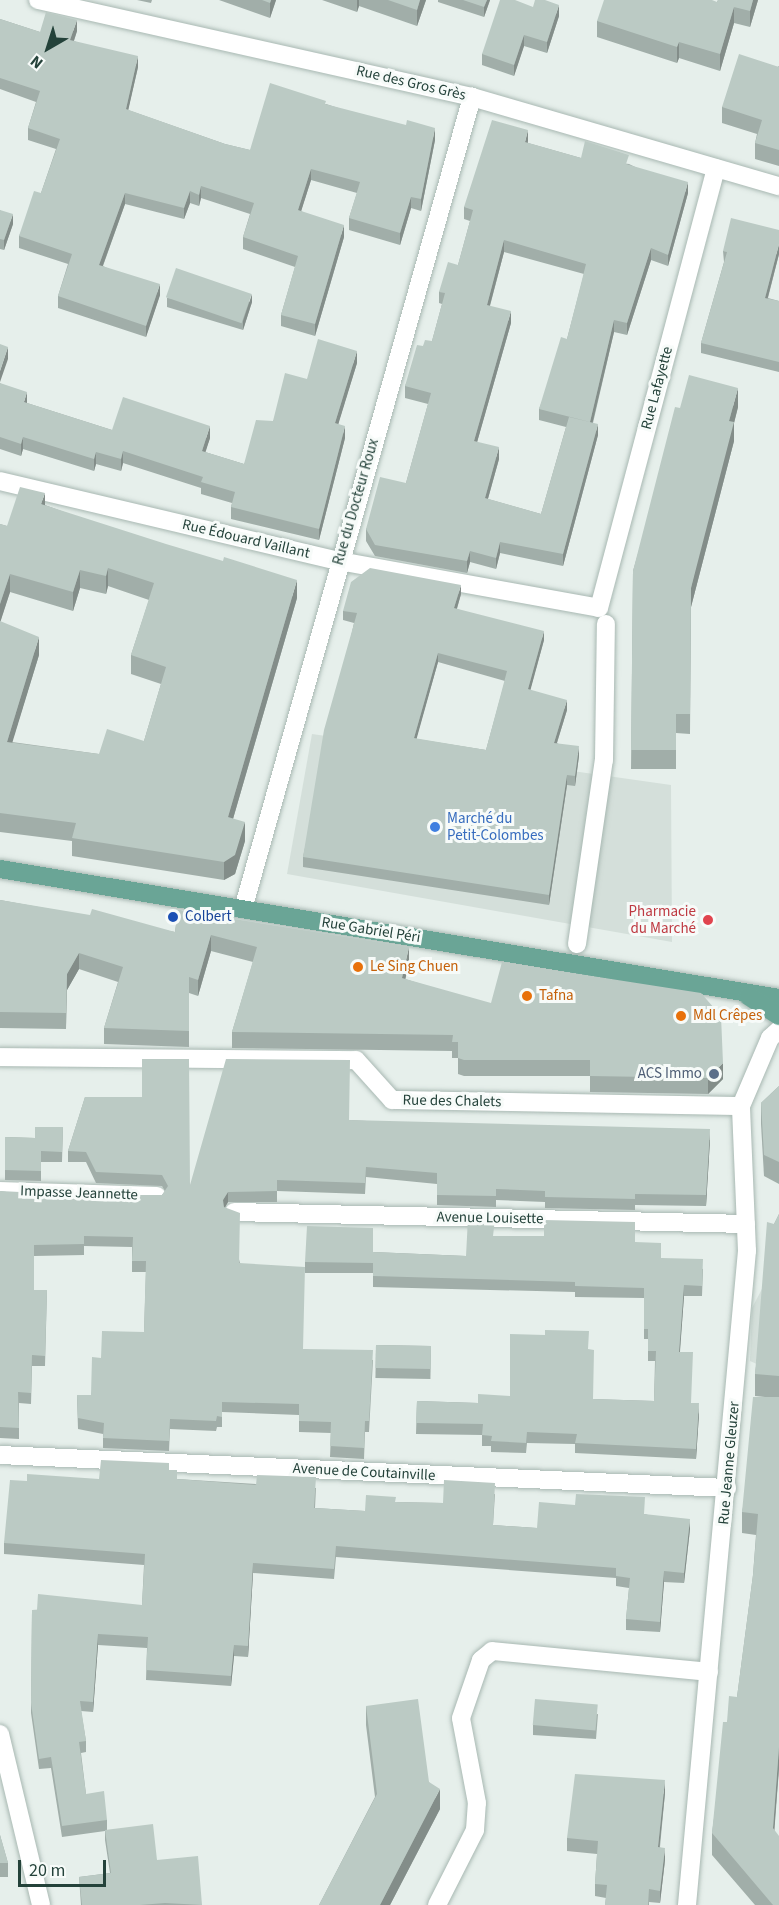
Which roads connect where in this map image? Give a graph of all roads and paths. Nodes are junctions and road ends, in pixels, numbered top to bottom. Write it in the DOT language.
graph roads {
  1 [pos="38,0"];
  2 [pos="472,97"];
  3 [pos="716,168"];
  4 [pos="779,186"];
  5 [pos="0,481"];
  6 [pos="339,561"];
  7 [pos="602,616"];
  8 [pos="0,869"];
  9 [pos="243,909"];
  10 [pos="577,944"];
  11 [pos="742,991"];
  12 [pos="779,998"];
  13 [pos="779,1016"];
  14 [pos="779,1030"];
  15 [pos="0,1057"];
  16 [pos="741,1106"];
  17 [pos="0,1191"];
  18 [pos="157,1196"];
  19 [pos="234,1212"];
  20 [pos="746,1224"];
  21 [pos="734,1406"];
  22 [pos="757,1407"];
  23 [pos="0,1455"];
  24 [pos="727,1488"];
  25 [pos="709,1672"];
  26 [pos="0,1734"];
  27 [pos="41,1905"];
  28 [pos="436,1905"];
  29 [pos="687,1905"];
  1 -- 2 [label="street, Rue des Gros Grès"];
  2 -- 3 [label="street, Rue des Gros Grès"];
  2 -- 6 [label="street, Rue du Docteur Roux"];
  3 -- 4 [label="street, Rue des Gros Grès"];
  3 -- 7 [label="street, Rue Lafayette"];
  5 -- 6 [label="street, Rue Édouard Vaillant"];
  6 -- 7 [label="street, Rue Édouard Vaillant"];
  6 -- 9 [label="street, Rue du Docteur Roux"];
  7 -- 10 [label="street, Rue Lafayette"];
  8 -- 9 [label="main road, Rue Gabriel Péri"];
  9 -- 11 [label="main road, Rue Gabriel Péri"];
  11 -- 12 [label="main road, Rue Gabriel Péri"];
  11 -- 13 [label="main road, Rue Gabriel Péri"];
  14 -- 16 [label="street, Rue Jeanne Gleuzer"];
  15 -- 16 [label="street, Rue des Chalets"];
  16 -- 20 [label="street, Rue Jeanne Gleuzer"];
  17 -- 18 [label="street, Impasse Jeannette"];
  19 -- 20 [label="street, Avenue Louisette"];
  20 -- 21 [label="street, Rue Jeanne Gleuzer"];
  21 -- 22 [label="street"];
  21 -- 24 [label="street, Rue Jeanne Gleuzer"];
  23 -- 24 [label="street, Avenue de Coutainville"];
  24 -- 25 [label="street, Rue Jeanne Gleuzer"];
  25 -- 28 [label="street"];
  25 -- 29 [label="street, Rue Jeanne Gleuzer"];
  26 -- 27 [label="street"];
}
